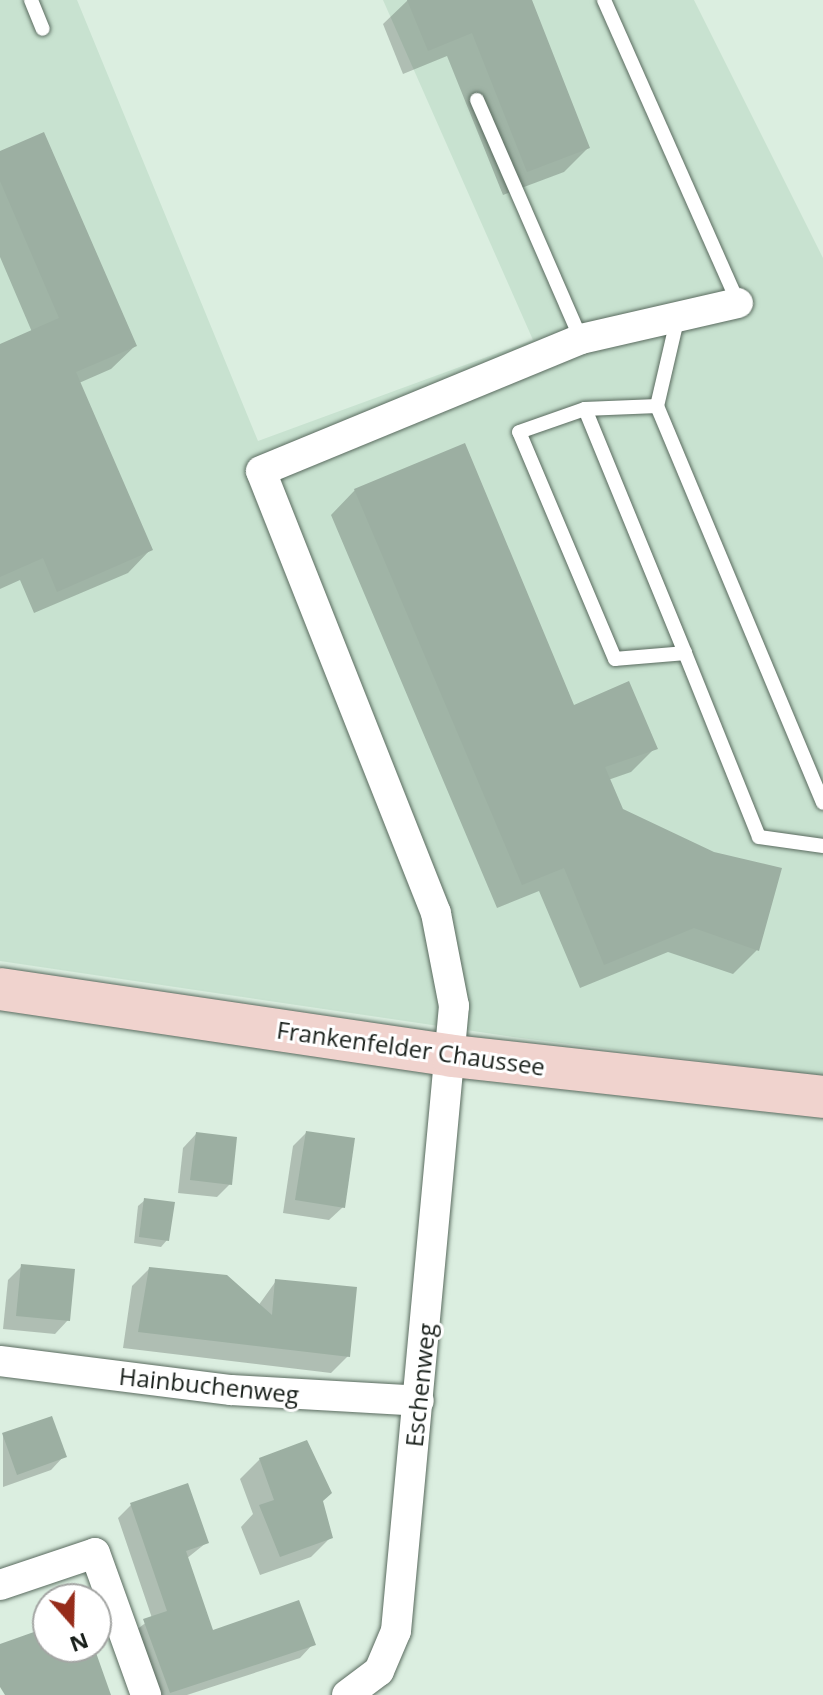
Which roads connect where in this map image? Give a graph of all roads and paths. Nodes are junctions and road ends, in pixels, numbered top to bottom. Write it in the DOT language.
graph roads {
  1 [pos="31,0"];
  2 [pos="604,0"];
  3 [pos="43,29"];
  4 [pos="477,100"];
  5 [pos="738,303"];
  6 [pos="678,316"];
  7 [pos="581,339"];
  8 [pos="657,406"];
  9 [pos="585,409"];
  10 [pos="685,653"];
  11 [pos="823,803"];
  12 [pos="823,846"];
  13 [pos="0,989"];
  14 [pos="452,1056"];
  15 [pos="823,1097"];
  16 [pos="0,1361"];
  17 [pos="419,1401"];
  18 [pos="1,1582"];
  19 [pos="146,1695"];
  20 [pos="347,1695"];
  1 -- 3 [label="lane"];
  2 -- 5 [label="lane"];
  4 -- 7 [label="lane"];
  5 -- 6 [label="street"];
  6 -- 7 [label="street"];
  6 -- 8 [label="lane"];
  7 -- 14 [label="street, Eschenweg"];
  8 -- 9 [label="lane"];
  8 -- 11 [label="lane"];
  9 -- 10 [label="lane"];
  9 -- 10 [label="lane"];
  10 -- 12 [label="lane"];
  13 -- 14 [label="street, Frankenfelder Chaussee"];
  14 -- 15 [label="street, Frankenfelder Chaussee"];
  14 -- 17 [label="street, Eschenweg"];
  16 -- 17 [label="street, Hainbuchenweg"];
  17 -- 20 [label="street, Eschenweg"];
  18 -- 19 [label="street"];
}
